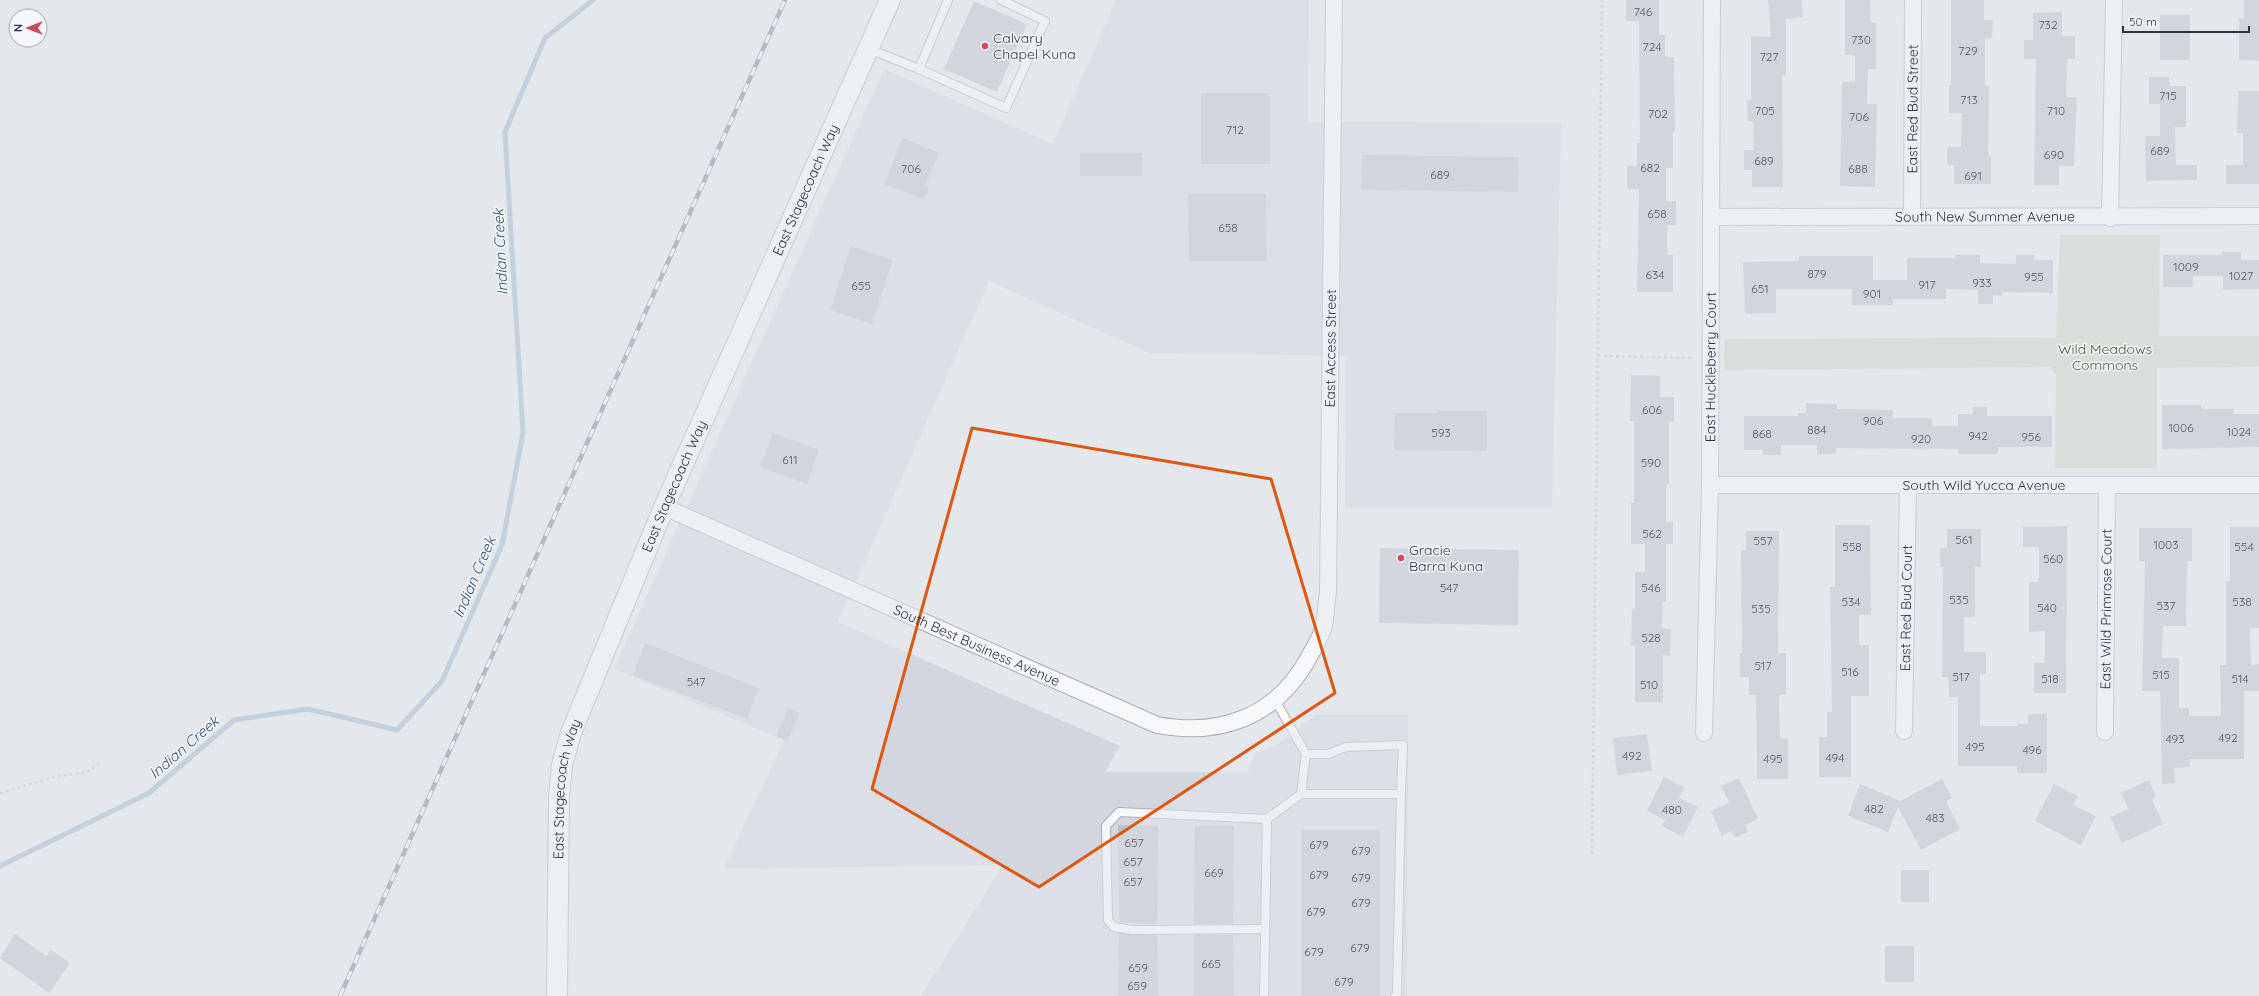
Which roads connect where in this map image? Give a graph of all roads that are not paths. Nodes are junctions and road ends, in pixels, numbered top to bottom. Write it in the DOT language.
graph roads {
  1 [pos="890,0"];
  2 [pos="948,0"];
  3 [pos="1001,0"];
  4 [pos="1334,0"];
  5 [pos="1712,0"];
  6 [pos="1913,0"];
  7 [pos="2114,0"];
  8 [pos="868,48"];
  9 [pos="919,69"];
  10 [pos="2259,216"];
  11 [pos="1711,217"];
  12 [pos="1912,217"];
  13 [pos="2110,218"];
  14 [pos="1710,485"];
  15 [pos="2107,485"];
  16 [pos="2259,485"];
  17 [pos="1908,486"];
  18 [pos="664,507"];
  19 [pos="1290,686"];
  20 [pos="1275,700"];
  21 [pos="1904,731"];
  22 [pos="2105,732"];
  23 [pos="1704,733"];
  24 [pos="1306,754"];
  25 [pos="1302,794"];
  26 [pos="1401,794"];
  27 [pos="1267,819"];
  28 [pos="1265,929"];
  29 [pos="557,996"];
  30 [pos="1264,996"];
  31 [pos="1395,996"];
  1 -- 8 [label="street, East Stagecoach Way"];
  2 -- 9 [label="lane"];
  3 -- 9 [label="lane"];
  4 -- 19 [label="street, East Access Street"];
  5 -- 11 [label="street, East Huckleberry Court"];
  6 -- 12 [label="street, East Red Bud Street"];
  7 -- 13 [label="street"];
  8 -- 9 [label="lane"];
  8 -- 18 [label="street, East Stagecoach Way"];
  10 -- 13 [label="street, South New Summer Avenue"];
  11 -- 12 [label="street, South New Summer Avenue"];
  11 -- 14 [label="street, East Huckleberry Court"];
  12 -- 13 [label="street, South New Summer Avenue"];
  14 -- 17 [label="street, South Wild Yucca Avenue"];
  14 -- 23 [label="street, East Huckleberry Court"];
  15 -- 16 [label="street, South Wild Yucca Avenue"];
  15 -- 17 [label="street, South Wild Yucca Avenue"];
  15 -- 22 [label="street, East Wild Primrose Court"];
  17 -- 21 [label="street, East Red Bud Court"];
  18 -- 20 [label="street, South Best Business Avenue"];
  18 -- 29 [label="street, East Stagecoach Way"];
  19 -- 20 [label="street, South Best Business Avenue"];
  20 -- 24 [label="lane"];
  24 -- 25 [label="lane"];
  24 -- 26 [label="lane"];
  25 -- 26 [label="lane"];
  25 -- 27 [label="lane"];
  26 -- 31 [label="lane"];
  27 -- 28 [label="lane"];
  27 -- 28 [label="lane"];
  28 -- 30 [label="lane"];
}
